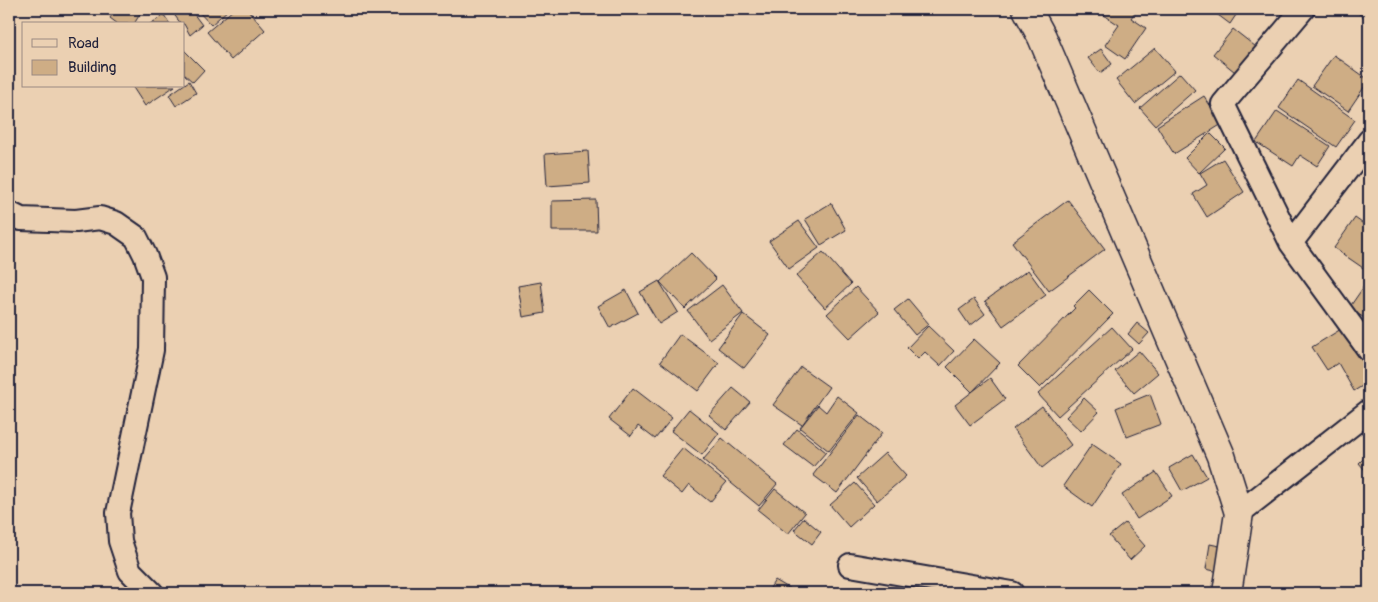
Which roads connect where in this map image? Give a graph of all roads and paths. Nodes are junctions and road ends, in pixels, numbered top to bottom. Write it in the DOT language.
graph roads {
  1 [pos="1027,9"];
  2 [pos="1303,9"];
  3 [pos="1369,141"];
  4 [pos="9,213"];
  5 [pos="1291,243"];
  6 [pos="1369,350"];
  7 [pos="1369,411"];
  8 [pos="1239,513"];
  9 [pos="850,566"];
  10 [pos="152,593"];
  11 [pos="1012,593"];
  12 [pos="1227,593"];
  1 -- 8 [label="street"];
  2 -- 5 [label="street"];
  3 -- 5 [label="street"];
  4 -- 10 [label="street"];
  5 -- 6 [label="street"];
  7 -- 8 [label="street"];
  8 -- 12 [label="street"];
  9 -- 11 [label="street"];
}
